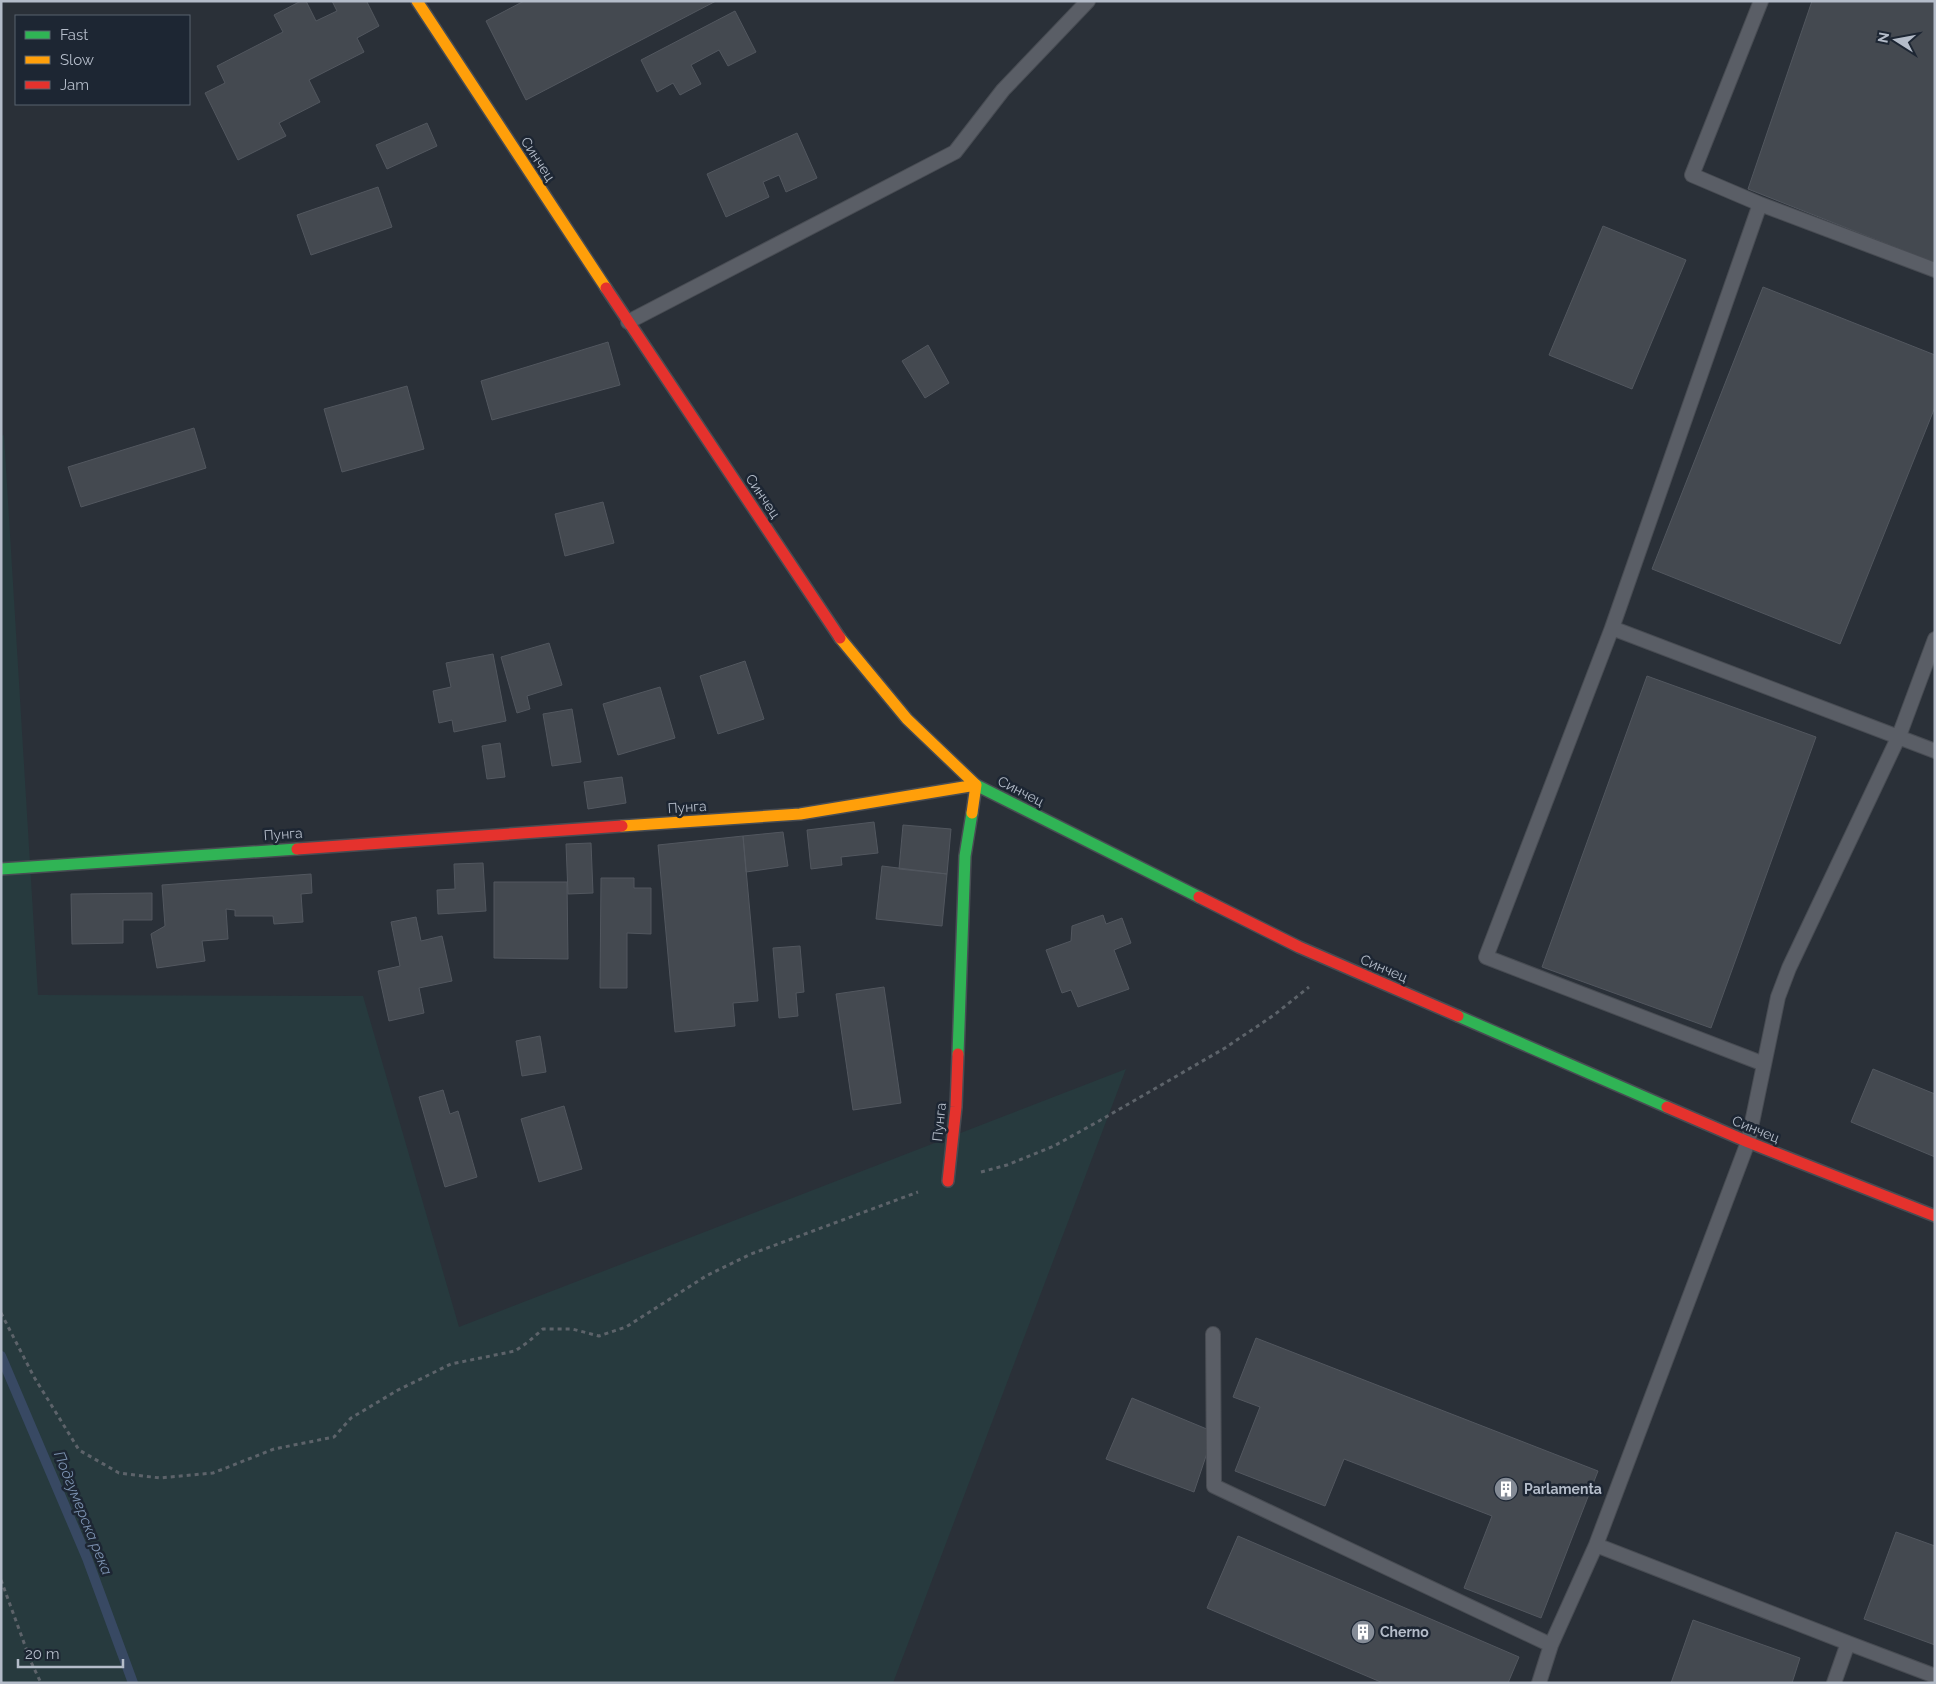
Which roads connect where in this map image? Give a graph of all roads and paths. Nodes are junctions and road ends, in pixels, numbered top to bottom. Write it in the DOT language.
graph roads {
  1 [pos="417,1"];
  2 [pos="1088,1"];
  3 [pos="1761,1"];
  4 [pos="1760,204"];
  5 [pos="1935,270"];
  6 [pos="628,322"];
  7 [pos="1612,628"];
  8 [pos="1935,639"];
  9 [pos="1899,736"];
  10 [pos="1935,751"];
  11 [pos="976,785"];
  12 [pos="1,869"];
  13 [pos="1337,964"];
  14 [pos="1764,1064"];
  15 [pos="1748,1142"];
  16 [pos="948,1181"];
  17 [pos="1935,1216"];
  18 [pos="1,1313"];
  19 [pos="1213,1334"];
  20 [pos="1596,1545"];
  21 [pos="1,1580"];
  22 [pos="1848,1643"];
  23 [pos="1551,1646"];
  24 [pos="1935,1676"];
  25 [pos="42,1683"];
  26 [pos="1539,1683"];
  27 [pos="1834,1683"];
  1 -- 6 [label="street, Синчец"];
  2 -- 6 [label="lane"];
  3 -- 4 [label="lane"];
  4 -- 5 [label="lane"];
  4 -- 7 [label="lane"];
  6 -- 11 [label="street, Синчец"];
  7 -- 9 [label="lane"];
  7 -- 14 [label="lane"];
  8 -- 9 [label="lane"];
  9 -- 10 [label="lane"];
  9 -- 14 [label="lane"];
  11 -- 12 [label="street, Пунга"];
  11 -- 13 [label="street, Синчец"];
  11 -- 16 [label="street, Пунга"];
  13 -- 15 [label="street, Синчец"];
  13 -- 16 [label="path"];
  14 -- 15 [label="lane"];
  15 -- 17 [label="street, Синчец"];
  15 -- 20 [label="lane"];
  16 -- 18 [label="path"];
  19 -- 23 [label="lane"];
  20 -- 22 [label="lane"];
  20 -- 23 [label="lane"];
  21 -- 25 [label="path"];
  22 -- 24 [label="lane"];
  22 -- 27 [label="lane"];
  23 -- 26 [label="lane"];
}
